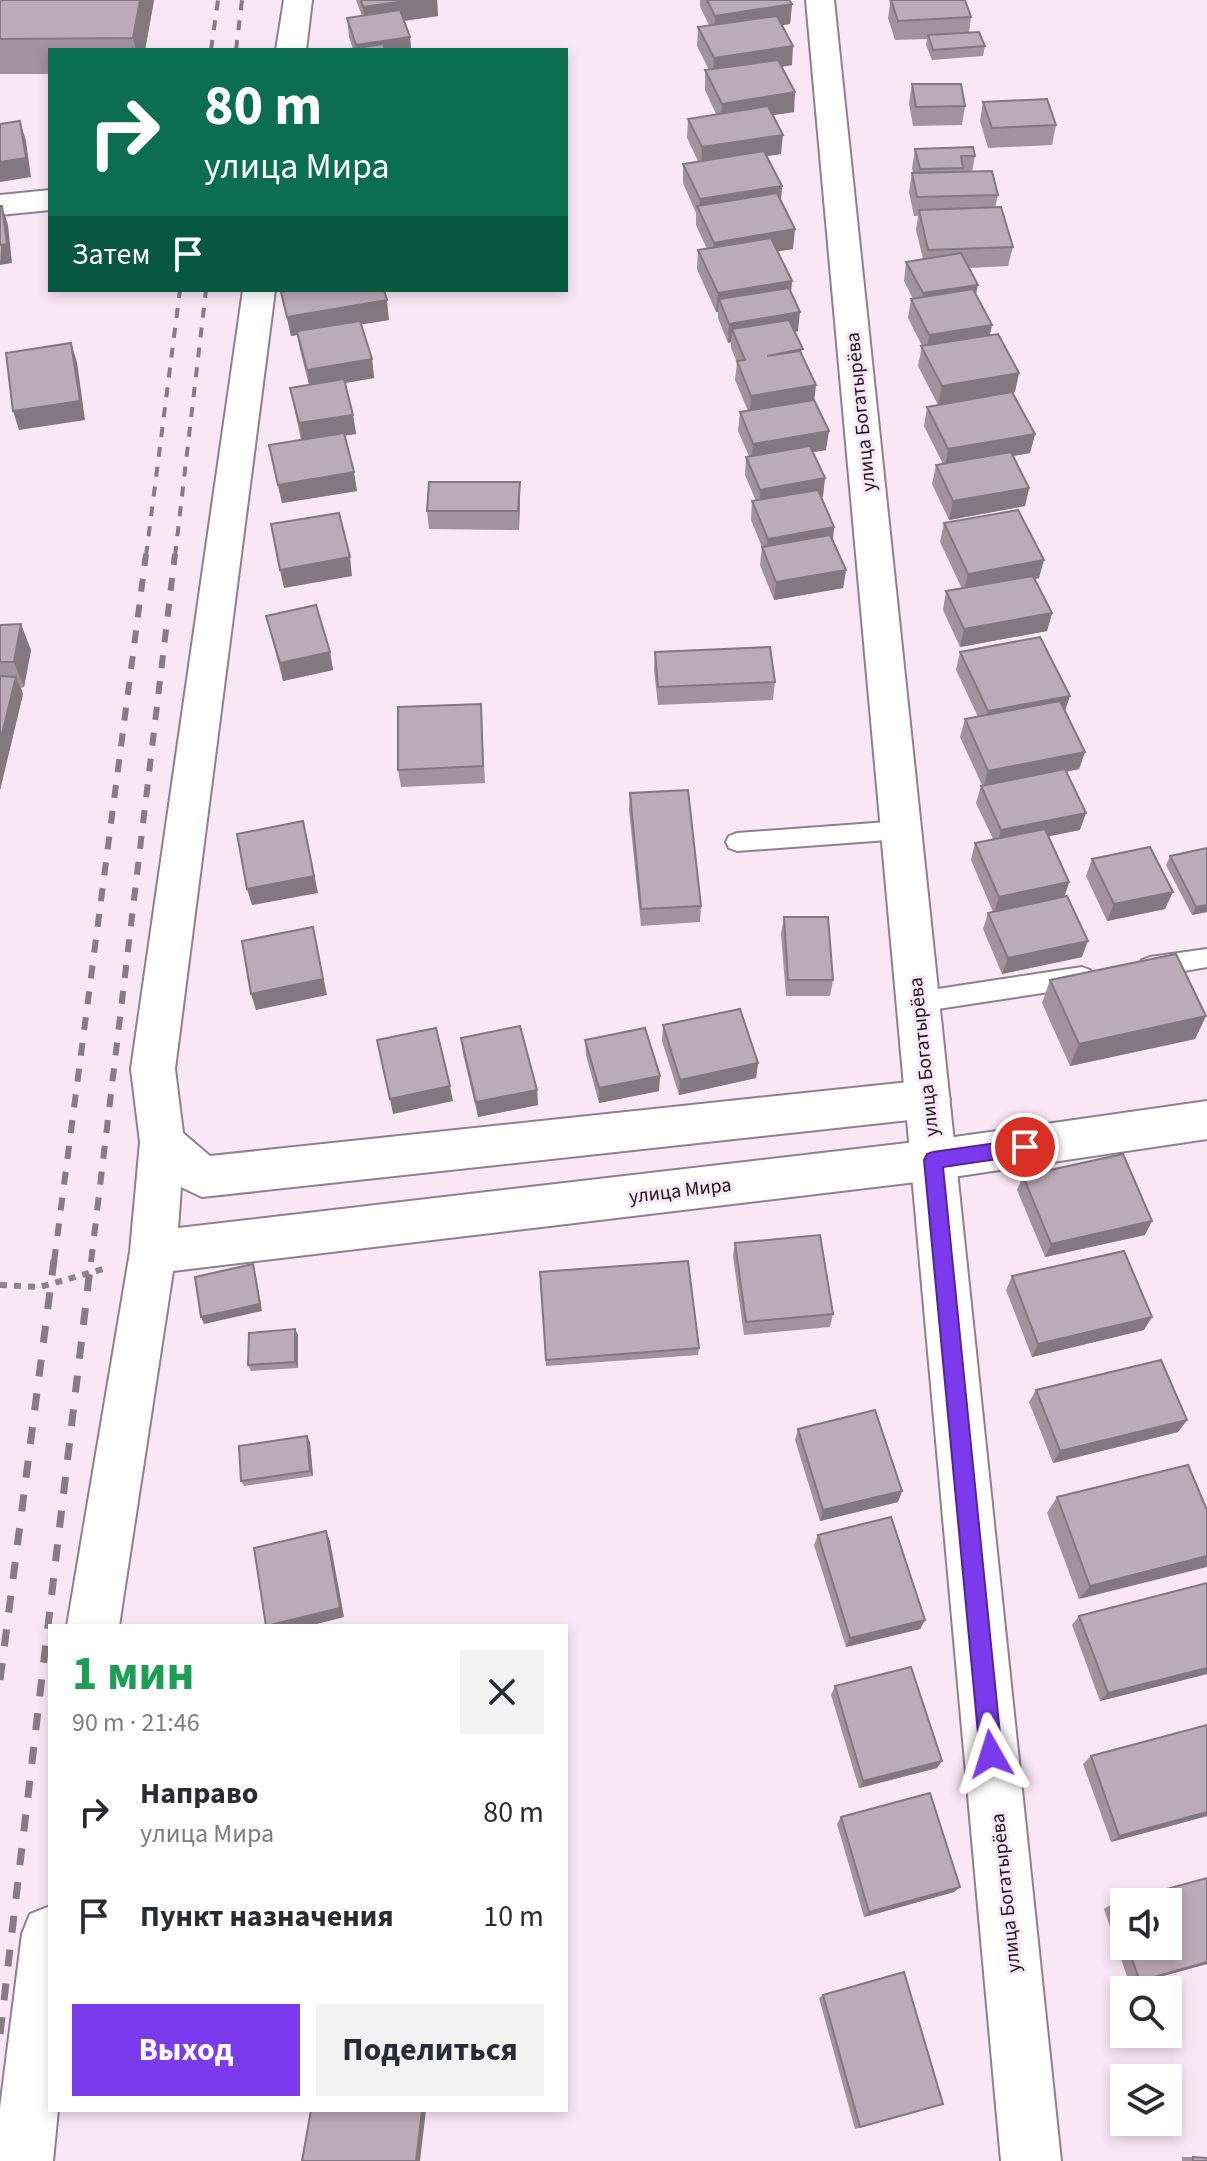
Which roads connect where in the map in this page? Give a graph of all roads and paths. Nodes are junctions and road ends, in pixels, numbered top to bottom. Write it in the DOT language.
graph roads {
  1 [pos="298,0"];
  2 [pos="820,0"];
  3 [pos="291,48"];
  4 [pos="48,200"];
  5 [pos="0,205"];
  6 [pos="259,292"];
  7 [pos="901,830"];
  8 [pos="737,842"];
  9 [pos="1207,958"];
  10 [pos="1131,970"];
  11 [pos="1100,974"];
  12 [pos="918,1002"];
  13 [pos="928,1099"];
  14 [pos="1207,1120"];
  15 [pos="162,1142"];
  16 [pos="933,1160"];
  17 [pos="153,1252"];
  18 [pos="0,1285"];
  19 [pos="93,1624"];
  20 [pos="48,1951"];
  21 [pos="23,2161"];
  22 [pos="1031,2161"];
  1 -- 3 [label="street"];
  2 -- 7 [label="street, улица Богатырёва"];
  4 -- 5 [label="street"];
  6 -- 15 [label="street"];
  7 -- 8 [label="lane"];
  7 -- 12 [label="street, улица Богатырёва"];
  9 -- 10 [label="lane"];
  11 -- 12 [label="lane"];
  12 -- 13 [label="street, улица Богатырёва"];
  13 -- 15 [label="street"];
  13 -- 16 [label="street, улица Богатырёва"];
  14 -- 16 [label="street, улица Мира"];
  15 -- 17 [label="street"];
  16 -- 17 [label="street, улица Мира"];
  16 -- 22 [label="street, улица Богатырёва"];
  17 -- 18 [label="path"];
  17 -- 19 [label="street"];
  20 -- 21 [label="street"];
}
